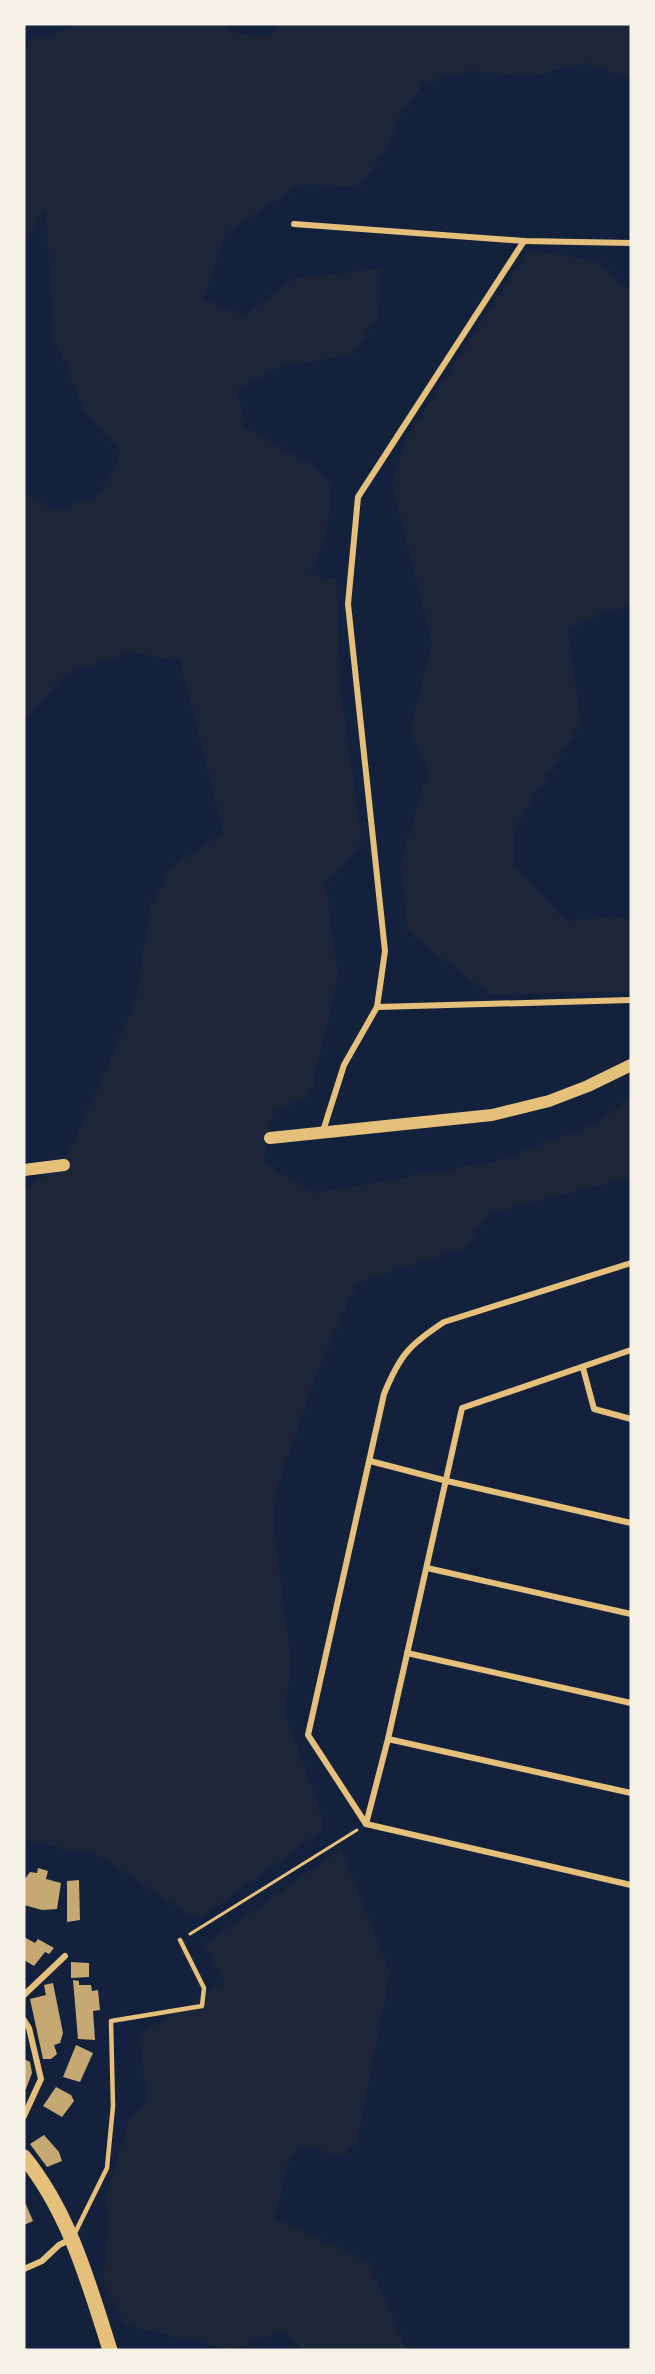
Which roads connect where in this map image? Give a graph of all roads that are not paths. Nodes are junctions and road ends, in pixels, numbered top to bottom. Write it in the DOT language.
graph roads {
  1 [pos="294,224"];
  2 [pos="524,241"];
  3 [pos="631,243"];
  4 [pos="631,1000"];
  5 [pos="377,1007"];
  6 [pos="631,1065"];
  7 [pos="323,1131"];
  8 [pos="270,1138"];
  9 [pos="64,1165"];
  10 [pos="24,1170"];
  11 [pos="630,1263"];
  12 [pos="631,1271"];
  13 [pos="631,1350"];
  14 [pos="583,1368"];
  15 [pos="631,1419"];
  16 [pos="369,1461"];
  17 [pos="447,1481"];
  18 [pos="631,1523"];
  19 [pos="427,1568"];
  20 [pos="631,1614"];
  21 [pos="407,1653"];
  22 [pos="631,1703"];
  23 [pos="388,1739"];
  24 [pos="631,1792"];
  25 [pos="366,1824"];
  26 [pos="631,1885"];
  27 [pos="180,1940"];
  28 [pos="65,1956"];
  29 [pos="24,1995"];
  30 [pos="24,2020"];
  31 [pos="24,2116"];
  32 [pos="24,2157"];
  33 [pos="72,2238"];
  34 [pos="24,2269"];
  35 [pos="110,2350"];
  1 -- 2 [label="street"];
  2 -- 3 [label="street"];
  2 -- 5 [label="street"];
  4 -- 5 [label="street"];
  5 -- 7 [label="street"];
  6 -- 7 [label="main road"];
  7 -- 8 [label="main road"];
  9 -- 10 [label="main road"];
  11 -- 12 [label="street"];
  11 -- 16 [label="street"];
  13 -- 14 [label="street"];
  14 -- 15 [label="street"];
  14 -- 17 [label="street"];
  16 -- 17 [label="street"];
  16 -- 25 [label="street"];
  17 -- 18 [label="street"];
  17 -- 19 [label="street"];
  19 -- 20 [label="street"];
  19 -- 21 [label="street"];
  21 -- 22 [label="street"];
  21 -- 23 [label="street"];
  23 -- 24 [label="street"];
  23 -- 25 [label="street"];
  25 -- 26 [label="street"];
  27 -- 33 [label="lane"];
  28 -- 29 [label="street"];
  30 -- 31 [label="street"];
  32 -- 33 [label="highway"];
  33 -- 34 [label="street"];
  33 -- 35 [label="highway"];
}
